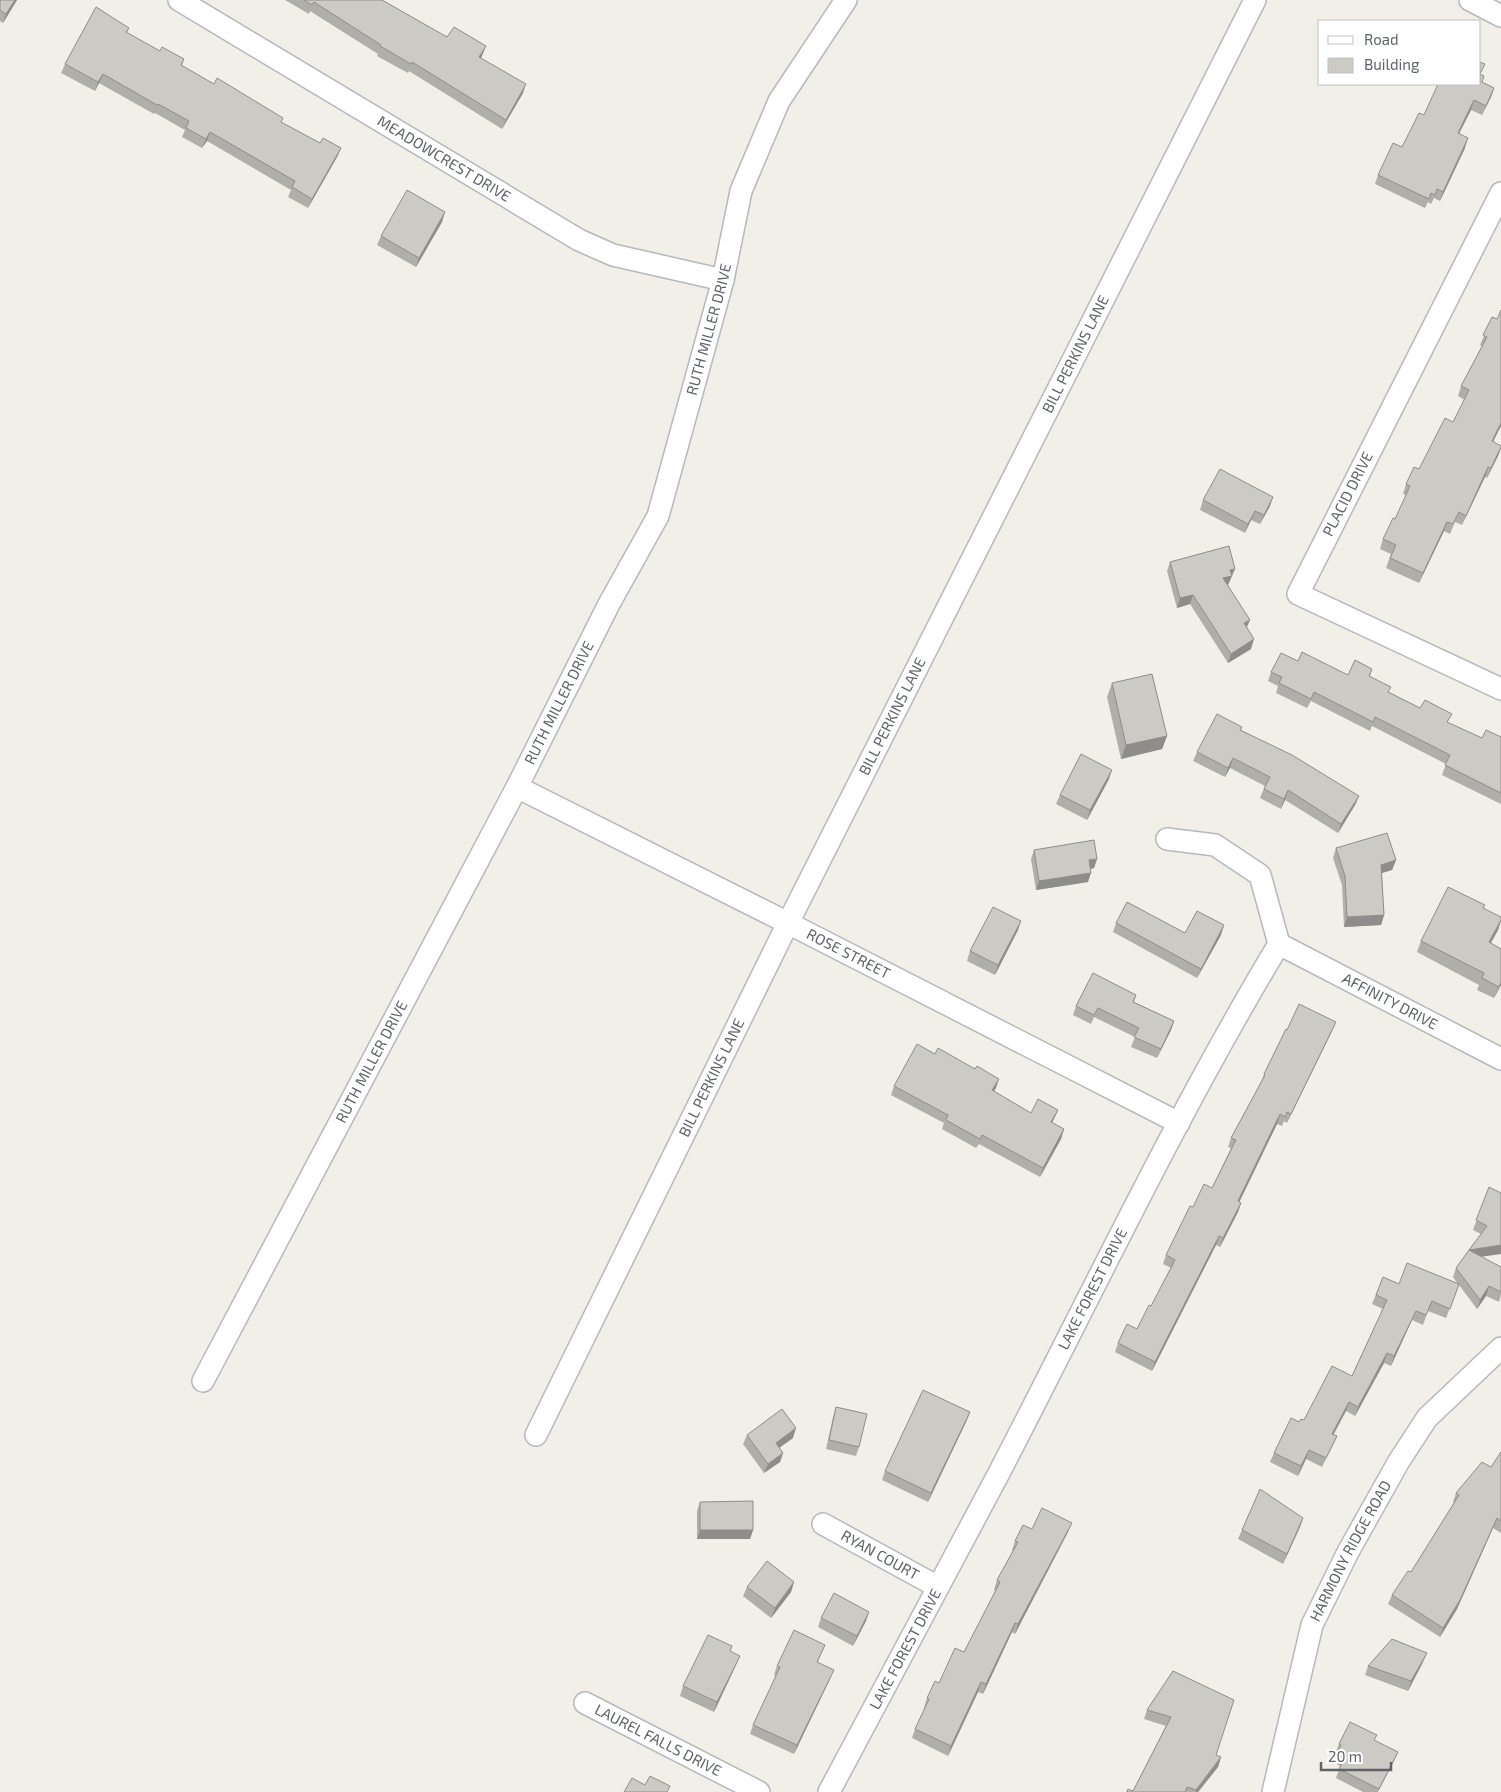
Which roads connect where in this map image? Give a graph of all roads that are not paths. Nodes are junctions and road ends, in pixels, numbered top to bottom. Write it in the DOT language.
graph roads {
  1 [pos="179,0"];
  2 [pos="846,0"];
  3 [pos="1256,0"];
  4 [pos="1470,0"];
  5 [pos="1501,16"];
  6 [pos="1501,193"];
  7 [pos="723,280"];
  8 [pos="1501,689"];
  9 [pos="517,787"];
  10 [pos="1167,839"];
  11 [pos="788,923"];
  12 [pos="1279,944"];
  13 [pos="1501,1058"];
  14 [pos="1180,1123"];
  15 [pos="1501,1348"];
  16 [pos="203,1381"];
  17 [pos="536,1435"];
  18 [pos="823,1524"];
  19 [pos="938,1587"];
  20 [pos="585,1703"];
  21 [pos="759,1792"];
  22 [pos="829,1792"];
  23 [pos="1272,1792"];
  1 -- 7 [label="street, MEADOWCREST DRIVE"];
  2 -- 7 [label="street, RUTH MILLER DRIVE"];
  3 -- 11 [label="street, BILL PERKINS LANE"];
  4 -- 5 [label="street"];
  6 -- 8 [label="street, PLACID DRIVE"];
  7 -- 9 [label="street, RUTH MILLER DRIVE"];
  9 -- 11 [label="street, ROSE STREET"];
  9 -- 16 [label="street, RUTH MILLER DRIVE"];
  10 -- 12 [label="street"];
  11 -- 14 [label="street, ROSE STREET"];
  11 -- 17 [label="street, BILL PERKINS LANE"];
  12 -- 13 [label="street, AFFINITY DRIVE"];
  12 -- 14 [label="street, LAKE FOREST DRIVE"];
  14 -- 19 [label="street, LAKE FOREST DRIVE"];
  15 -- 23 [label="street, HARMONY RIDGE ROAD"];
  18 -- 19 [label="street, RYAN COURT"];
  19 -- 22 [label="street, LAKE FOREST DRIVE"];
  20 -- 21 [label="street, LAUREL FALLS DRIVE"];
}
